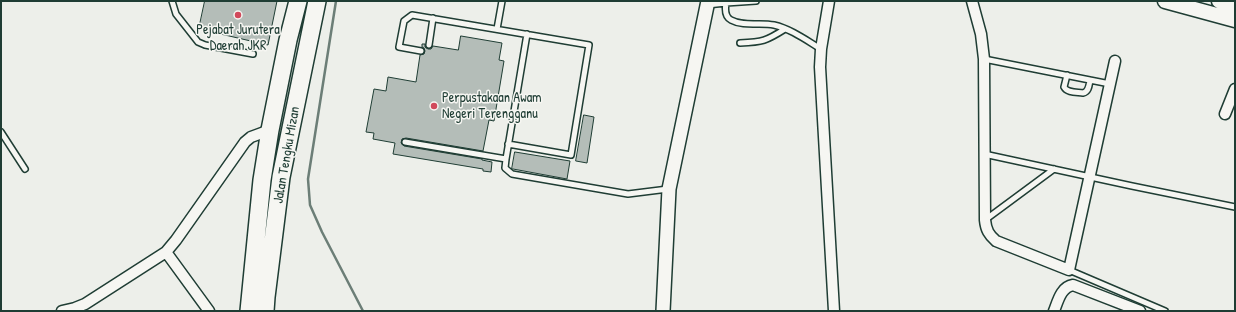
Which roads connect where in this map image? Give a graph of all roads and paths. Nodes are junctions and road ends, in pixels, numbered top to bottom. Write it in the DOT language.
graph roads {
  1 [pos="172,1"];
  2 [pos="296,1"];
  3 [pos="317,1"];
  4 [pos="502,1"];
  5 [pos="756,1"];
  6 [pos="829,1"];
  7 [pos="972,1"];
  8 [pos="1165,1"];
  9 [pos="1219,1"];
  10 [pos="707,3"];
  11 [pos="726,3"];
  12 [pos="1235,6"];
  13 [pos="433,18"];
  14 [pos="1235,20"];
  15 [pos="497,29"];
  16 [pos="785,29"];
  17 [pos="527,34"];
  18 [pos="740,43"];
  19 [pos="428,45"];
  20 [pos="821,49"];
  21 [pos="421,50"];
  22 [pos="253,54"];
  23 [pos="984,59"];
  24 [pos="1115,61"];
  25 [pos="1067,75"];
  26 [pos="1090,80"];
  27 [pos="1110,84"];
  28 [pos="1235,89"];
  29 [pos="1225,114"];
  30 [pos="270,130"];
  31 [pos="1,132"];
  32 [pos="405,142"];
  33 [pos="508,144"];
  34 [pos="984,154"];
  35 [pos="506,159"];
  36 [pos="25,169"];
  37 [pos="1054,169"];
  38 [pos="1089,177"];
  39 [pos="669,189"];
  40 [pos="1235,207"];
  41 [pos="984,220"];
  42 [pos="166,252"];
  43 [pos="1069,270"];
  44 [pos="62,311"];
  45 [pos="209,311"];
  46 [pos="249,311"];
  47 [pos="265,311"];
  48 [pos="663,311"];
  49 [pos="834,311"];
  50 [pos="1054,311"];
  51 [pos="1140,311"];
  52 [pos="1165,311"];
  1 -- 22 [label="lane"];
  2 -- 30 [label="highway, Jalan Tengku Mizan"];
  3 -- 47 [label="highway, Jalan Tengku Mizan"];
  4 -- 15 [label="lane"];
  5 -- 11 [label="lane"];
  6 -- 20 [label="street"];
  7 -- 23 [label="street"];
  8 -- 14 [label="main road"];
  9 -- 12 [label="main road"];
  10 -- 11 [label="lane"];
  10 -- 39 [label="street"];
  11 -- 16 [label="lane"];
  13 -- 15 [label="lane"];
  13 -- 19 [label="lane"];
  13 -- 21 [label="lane"];
  15 -- 17 [label="lane"];
  16 -- 18 [label="lane"];
  16 -- 20 [label="lane"];
  17 -- 33 [label="lane"];
  17 -- 33 [label="lane"];
  20 -- 49 [label="street"];
  23 -- 25 [label="lane"];
  23 -- 34 [label="street"];
  24 -- 27 [label="street"];
  25 -- 26 [label="lane"];
  25 -- 26 [label="lane"];
  26 -- 27 [label="lane"];
  27 -- 38 [label="street"];
  28 -- 29 [label="street"];
  30 -- 42 [label="street"];
  30 -- 46 [label="highway, Jalan Tengku Mizan"];
  31 -- 36 [label="lane"];
  32 -- 35 [label="lane"];
  33 -- 35 [label="lane"];
  34 -- 37 [label="lane"];
  34 -- 41 [label="street"];
  35 -- 39 [label="lane"];
  37 -- 38 [label="lane"];
  37 -- 41 [label="lane"];
  38 -- 40 [label="lane"];
  38 -- 43 [label="street"];
  39 -- 48 [label="street"];
  41 -- 43 [label="street"];
  42 -- 44 [label="street"];
  42 -- 45 [label="street"];
  43 -- 52 [label="lane"];
  50 -- 51 [label="street"];
}
